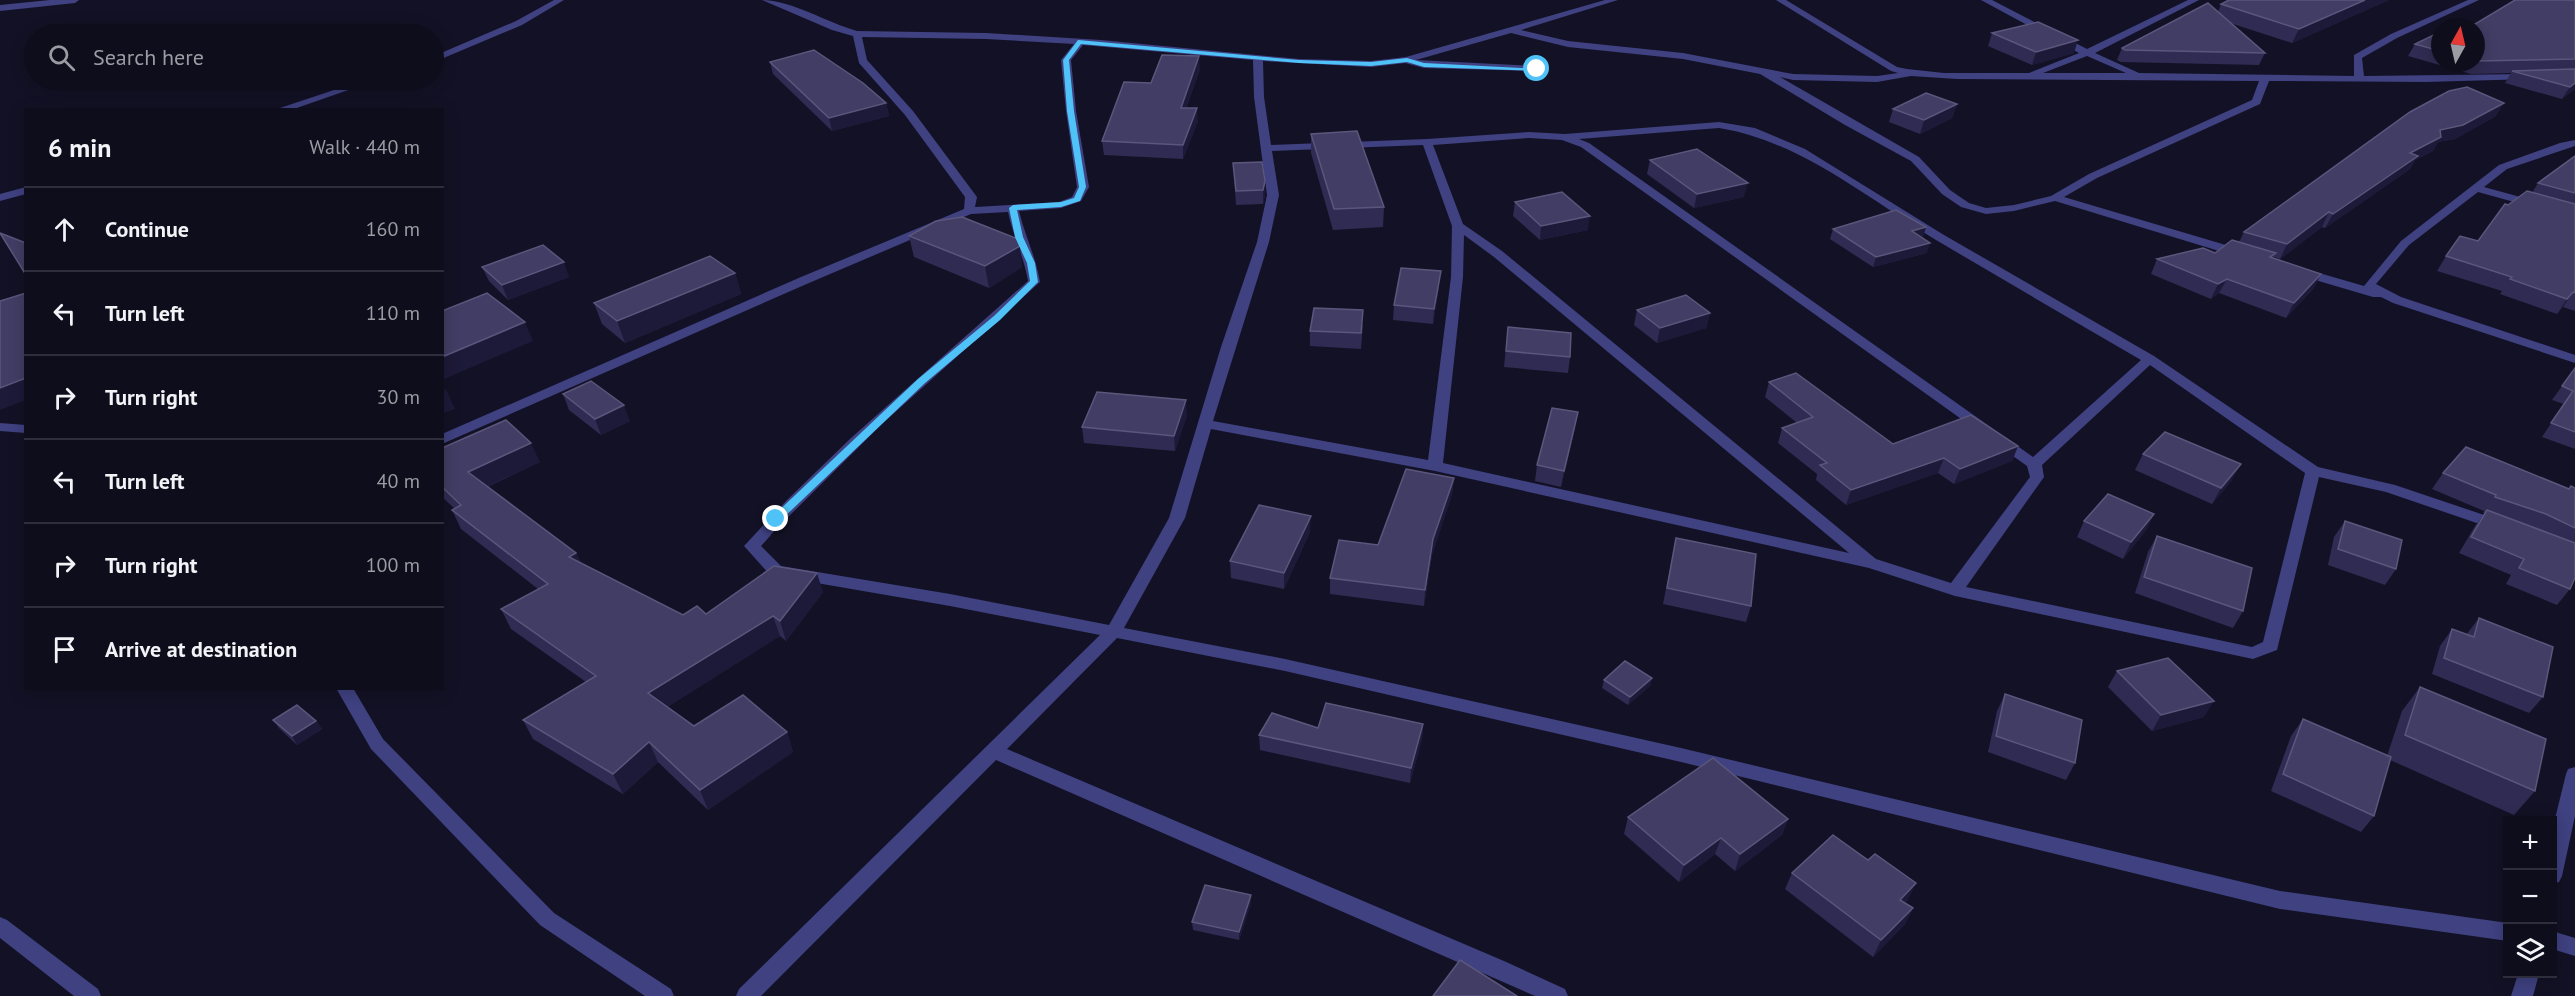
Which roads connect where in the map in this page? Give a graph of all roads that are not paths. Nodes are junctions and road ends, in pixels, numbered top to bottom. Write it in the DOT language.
graph roads {
  1 [pos="75,0"];
  2 [pos="560,0"];
  3 [pos="766,0"];
  4 [pos="1614,0"];
  5 [pos="1780,0"];
  6 [pos="1985,0"];
  7 [pos="2475,0"];
  8 [pos="2188,1"];
  9 [pos="0,8"];
  10 [pos="1511,29"];
  11 [pos="857,34"];
  12 [pos="1080,42"];
  13 [pos="2087,53"];
  14 [pos="444,55"];
  15 [pos="1258,58"];
  16 [pos="1407,60"];
  17 [pos="1537,69"];
  18 [pos="1764,72"];
  19 [pos="1911,74"];
  20 [pos="2026,76"];
  21 [pos="2142,76"];
  22 [pos="2539,77"];
  23 [pos="2359,78"];
  24 [pos="2264,80"];
  25 [pos="341,90"];
  26 [pos="285,108"];
  27 [pos="1563,137"];
  28 [pos="1427,142"];
  29 [pos="2575,143"];
  30 [pos="1267,148"];
  31 [pos="2476,188"];
  32 [pos="24,191"];
  33 [pos="0,198"];
  34 [pos="2055,198"];
  35 [pos="1013,208"];
  36 [pos="969,211"];
  37 [pos="2575,216"];
  38 [pos="1458,226"];
  39 [pos="2249,256"];
  40 [pos="2294,269"];
  41 [pos="2397,300"];
  42 [pos="2149,359"];
  43 [pos="2575,359"];
  44 [pos="1206,424"];
  45 [pos="0,427"];
  46 [pos="24,429"];
  47 [pos="444,439"];
  48 [pos="2034,464"];
  49 [pos="1435,466"];
  50 [pos="2313,471"];
  51 [pos="2517,532"];
  52 [pos="1871,563"];
  53 [pos="1955,590"];
  54 [pos="1114,631"];
  55 [pos="345,690"];
  56 [pos="993,751"];
  57 [pos="2575,774"];
  58 [pos="2554,870"];
  59 [pos="0,926"];
  60 [pos="2503,931"];
  61 [pos="2557,941"];
  62 [pos="2575,947"];
  63 [pos="2528,978"];
  64 [pos="90,996"];
  65 [pos="663,996"];
  66 [pos="747,996"];
  67 [pos="1557,996"];
  68 [pos="2522,996"];
  1 -- 9 [label="street"];
  2 -- 14 [label="street"];
  3 -- 11 [label="street"];
  4 -- 10 [label="street"];
  5 -- 19 [label="street"];
  6 -- 13 [label="street"];
  7 -- 23 [label="street"];
  8 -- 13 [label="street"];
  10 -- 16 [label="street"];
  10 -- 18 [label="street"];
  11 -- 12 [label="street"];
  11 -- 36 [label="street"];
  12 -- 15 [label="street"];
  12 -- 35 [label="street"];
  13 -- 20 [label="street"];
  13 -- 21 [label="street"];
  15 -- 16 [label="street"];
  15 -- 30 [label="street"];
  16 -- 17 [label="street"];
  18 -- 19 [label="street"];
  18 -- 34 [label="street"];
  19 -- 20 [label="street"];
  20 -- 21 [label="street"];
  21 -- 24 [label="street"];
  22 -- 23 [label="street"];
  23 -- 24 [label="street"];
  24 -- 34 [label="street"];
  25 -- 26 [label="street"];
  27 -- 28 [label="street"];
  27 -- 42 [label="street"];
  27 -- 48 [label="street"];
  28 -- 30 [label="street"];
  28 -- 38 [label="street"];
  29 -- 31 [label="street"];
  30 -- 44 [label="street"];
  31 -- 37 [label="street"];
  31 -- 41 [label="street"];
  32 -- 33 [label="street"];
  34 -- 39 [label="street"];
  35 -- 36 [label="street"];
  35 -- 54 [label="street"];
  36 -- 47 [label="street"];
  38 -- 49 [label="street"];
  38 -- 52 [label="street"];
  40 -- 41 [label="street"];
  41 -- 43 [label="street"];
  42 -- 48 [label="street"];
  42 -- 50 [label="street"];
  44 -- 49 [label="street"];
  44 -- 54 [label="street"];
  45 -- 46 [label="street"];
  48 -- 53 [label="street"];
  49 -- 52 [label="street"];
  50 -- 51 [label="street"];
  50 -- 53 [label="street"];
  52 -- 53 [label="street"];
  54 -- 56 [label="street"];
  54 -- 60 [label="street"];
  55 -- 65 [label="street"];
  56 -- 66 [label="street"];
  56 -- 67 [label="street"];
  57 -- 58 [label="street"];
  59 -- 64 [label="street"];
  61 -- 62 [label="street"];
  63 -- 68 [label="street"];
}
